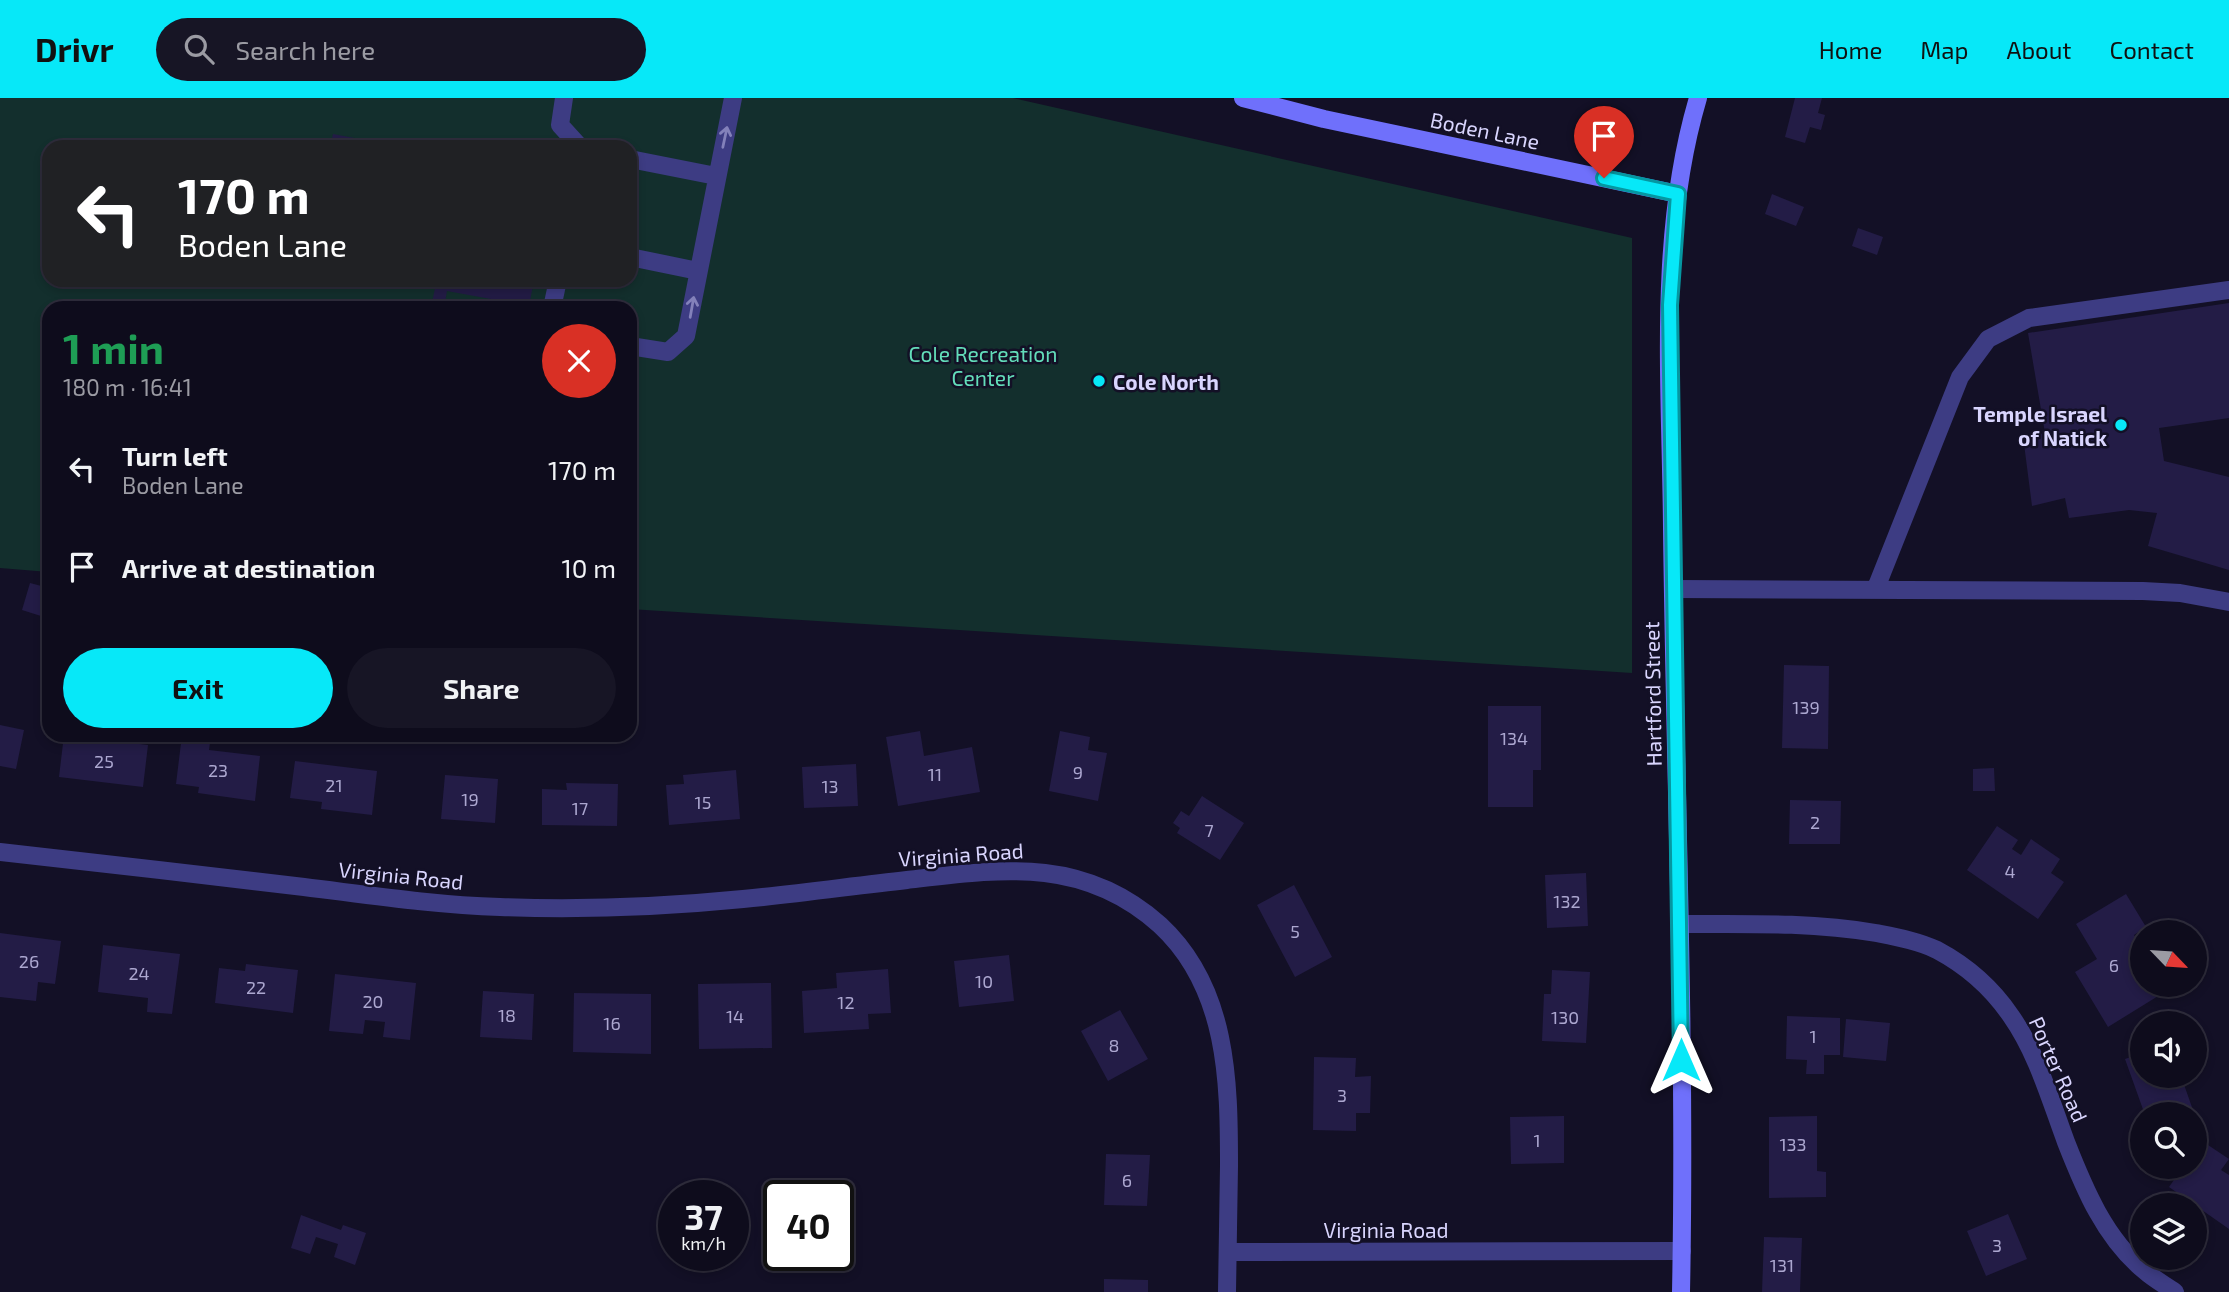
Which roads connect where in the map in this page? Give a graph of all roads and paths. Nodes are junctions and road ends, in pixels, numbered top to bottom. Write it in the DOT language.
graph roads {
  1 [pos="564,98"];
  2 [pos="733,98"];
  3 [pos="1243,98"];
  4 [pos="1698,98"];
  5 [pos="574,140"];
  6 [pos="637,160"];
  7 [pos="716,176"];
  8 [pos="1678,194"];
  9 [pos="637,258"];
  10 [pos="698,271"];
  11 [pos="2229,290"];
  12 [pos="637,347"];
  13 [pos="1876,588"];
  14 [pos="1673,589"];
  15 [pos="2229,602"];
  16 [pos="0,852"];
  17 [pos="1681,924"];
  18 [pos="1682,1251"];
  19 [pos="1228,1252"];
  20 [pos="1227,1292"];
  21 [pos="1681,1292"];
  22 [pos="2175,1292"];
  1 -- 5 [label="street"];
  7 -- 2 [label="street, one-way"];
  3 -- 8 [label="street, Boden Lane"];
  4 -- 8 [label="street, Hartford Street"];
  6 -- 7 [label="street"];
  7 -- 10 [label="street"];
  8 -- 14 [label="street, Hartford Street"];
  9 -- 10 [label="street"];
  12 -- 10 [label="street, one-way"];
  11 -- 13 [label="street"];
  13 -- 14 [label="street"];
  13 -- 15 [label="street"];
  14 -- 17 [label="street, Hartford Street"];
  16 -- 19 [label="street, Virginia Road"];
  17 -- 18 [label="street, Hartford Street"];
  17 -- 22 [label="street, Porter Road"];
  18 -- 19 [label="street, Virginia Road"];
  18 -- 21 [label="street, Hartford Street"];
  19 -- 20 [label="street"];
}
